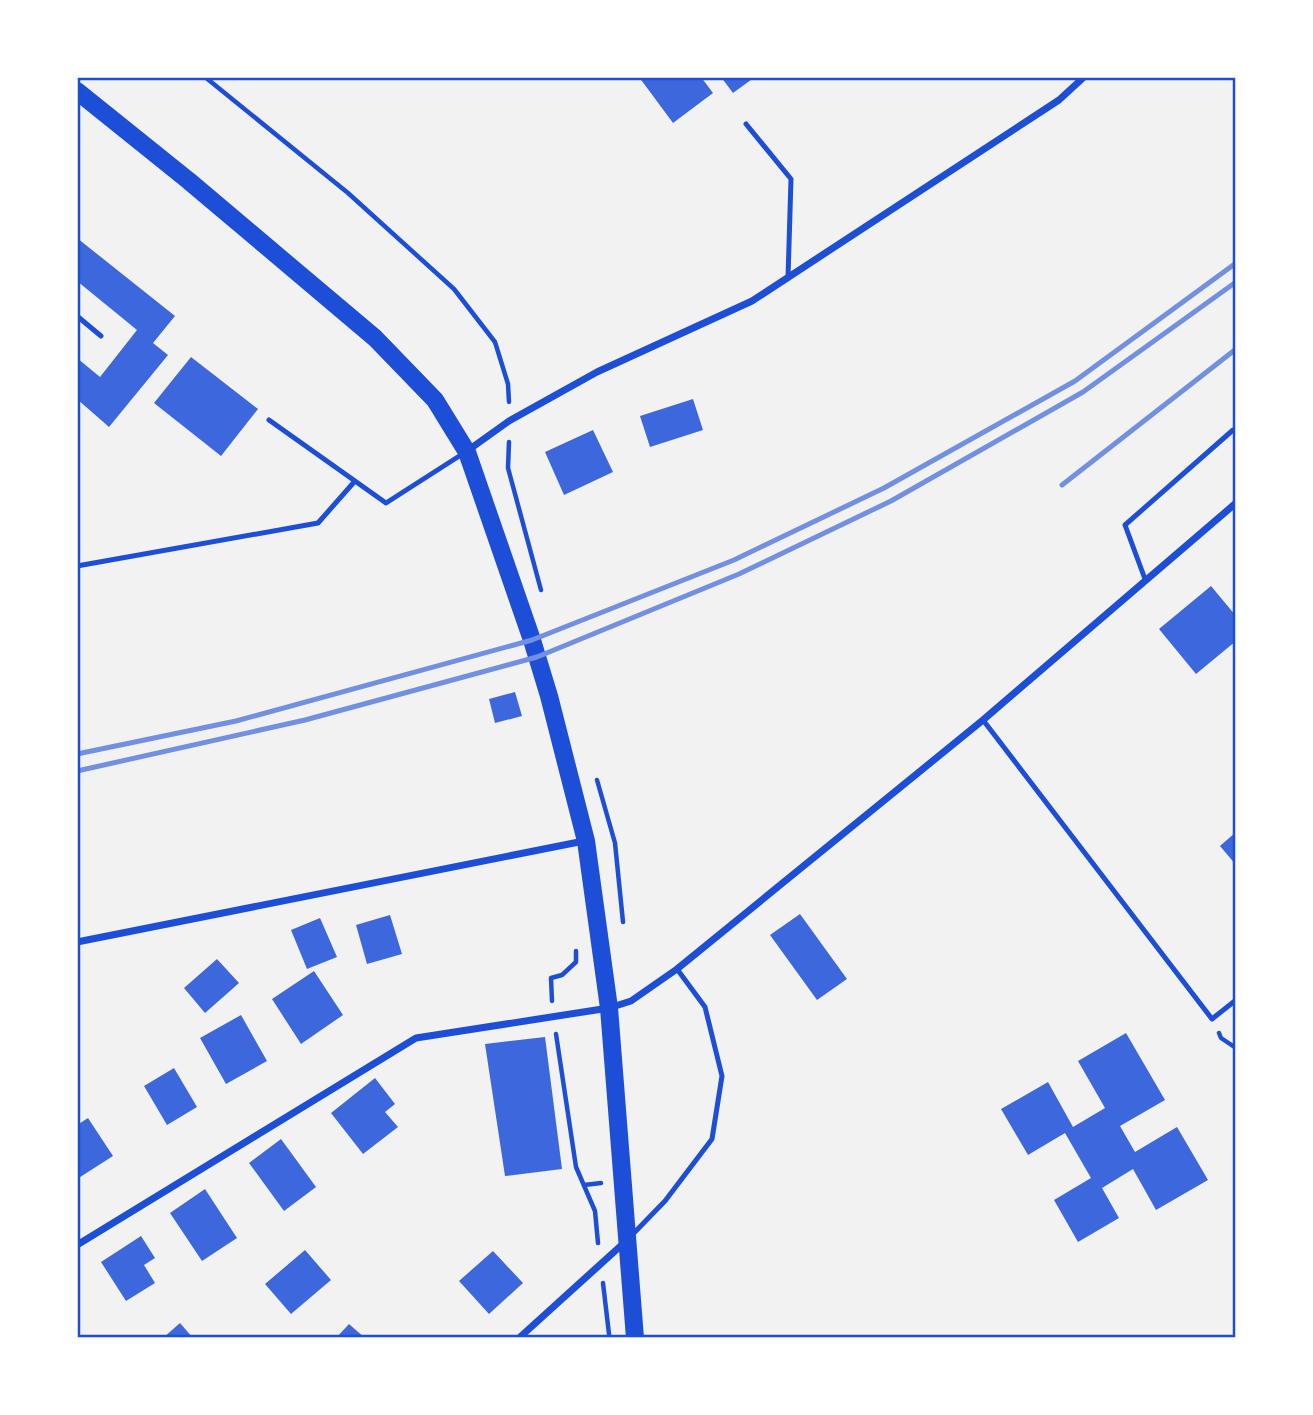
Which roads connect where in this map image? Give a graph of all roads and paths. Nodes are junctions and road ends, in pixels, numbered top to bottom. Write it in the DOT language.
graph roads {
  1 [pos="1084,77"];
  2 [pos="77,91"];
  3 [pos="746,124"];
  4 [pos="788,278"];
  5 [pos="77,316"];
  6 [pos="101,336"];
  7 [pos="269,420"];
  8 [pos="1236,432"];
  9 [pos="467,452"];
  10 [pos="355,481"];
  11 [pos="1236,502"];
  12 [pos="77,566"];
  13 [pos="1145,579"];
  14 [pos="983,720"];
  15 [pos="586,841"];
  16 [pos="599,937"];
  17 [pos="77,942"];
  18 [pos="677,969"];
  19 [pos="1236,1000"];
  20 [pos="609,1008"];
  21 [pos="553,1017"];
  22 [pos="627,1240"];
  23 [pos="77,1245"];
  24 [pos="601,1264"];
  25 [pos="519,1338"];
  26 [pos="610,1338"];
  27 [pos="635,1338"];
  1 -- 4 [label="street"];
  2 -- 9 [label="main road"];
  3 -- 4 [label="lane"];
  4 -- 9 [label="street"];
  5 -- 6 [label="lane"];
  7 -- 10 [label="lane"];
  8 -- 13 [label="lane"];
  9 -- 10 [label="lane"];
  9 -- 15 [label="main road"];
  10 -- 12 [label="lane"];
  11 -- 13 [label="street"];
  13 -- 14 [label="street"];
  14 -- 18 [label="street"];
  14 -- 19 [label="lane"];
  15 -- 16 [label="main road"];
  15 -- 17 [label="street"];
  16 -- 20 [label="main road"];
  16 -- 21 [label="path"];
  18 -- 20 [label="street"];
  18 -- 22 [label="lane"];
  20 -- 21 [label="street"];
  20 -- 22 [label="main road"];
  21 -- 23 [label="street"];
  21 -- 24 [label="path"];
  22 -- 24 [label="street"];
  22 -- 27 [label="main road"];
  24 -- 25 [label="street"];
  24 -- 26 [label="path"];
}
